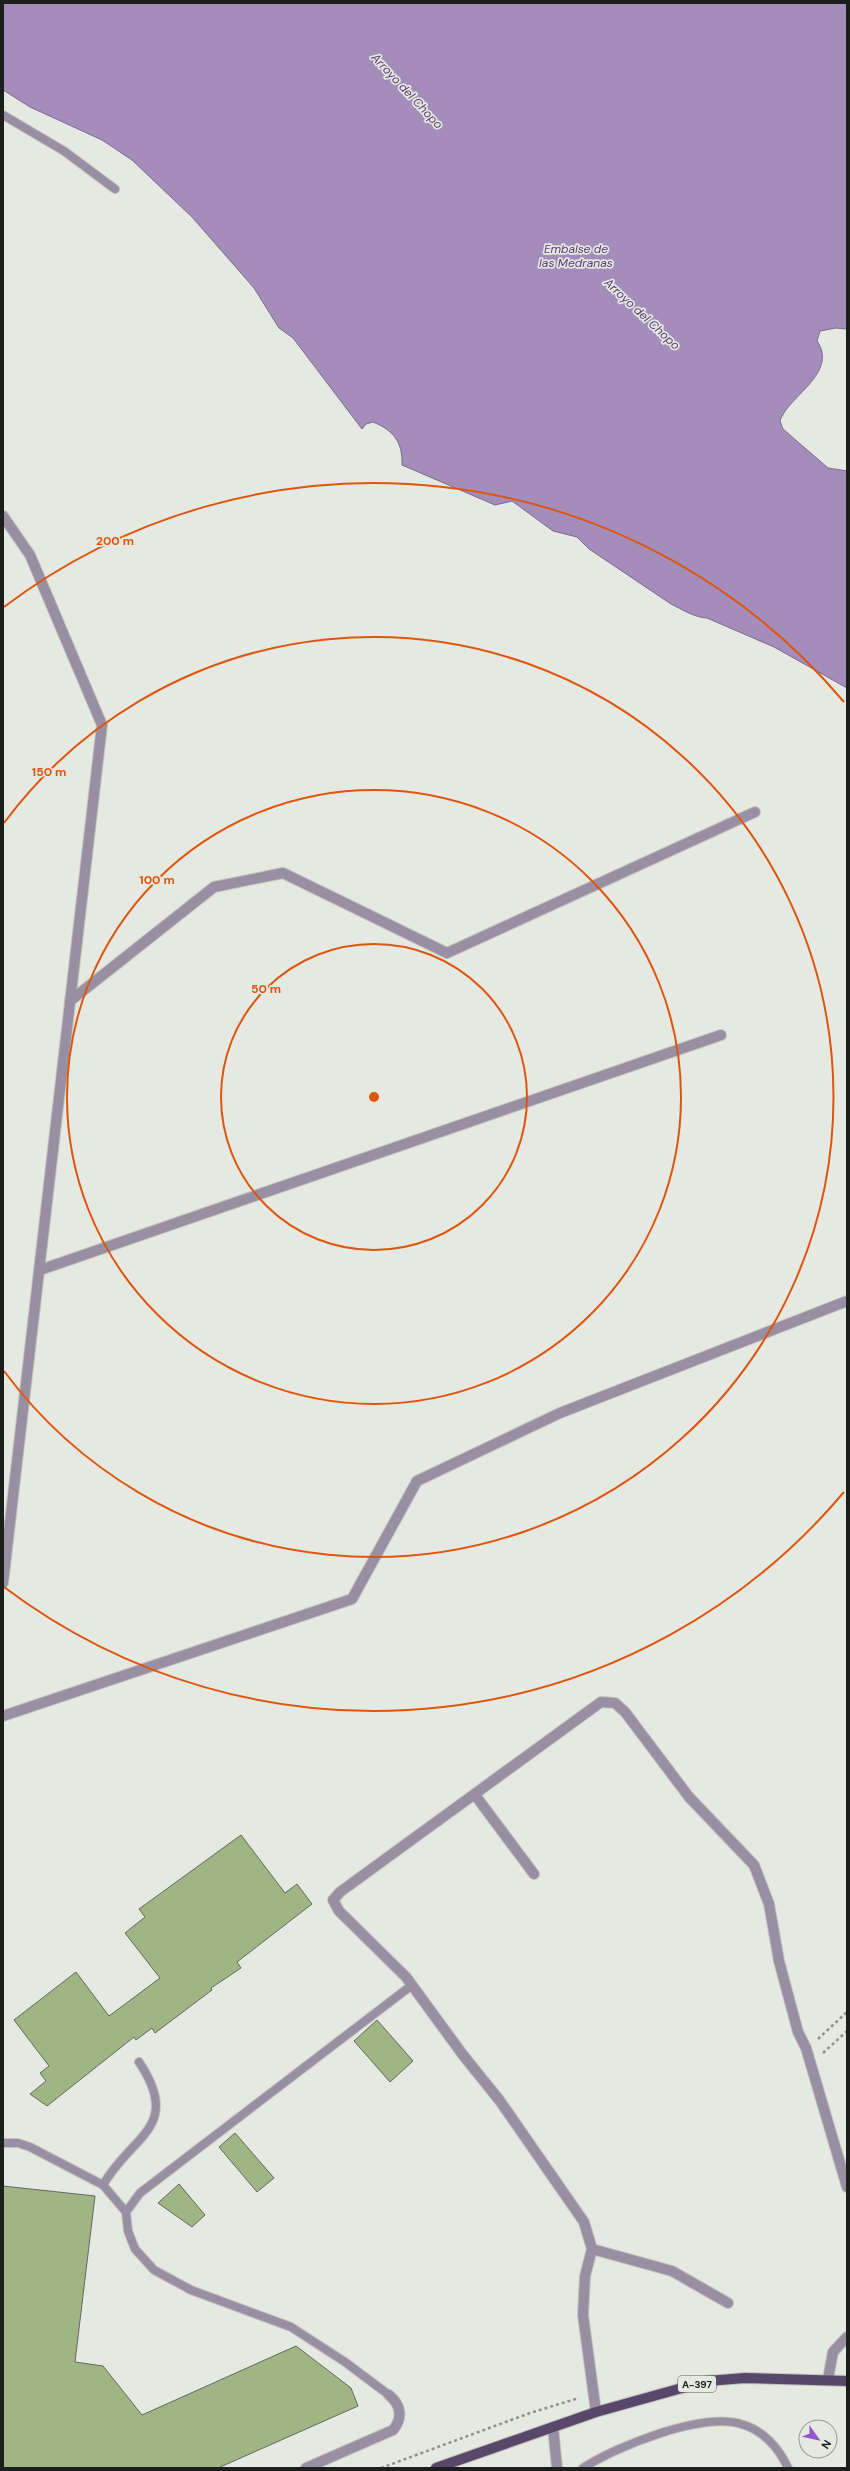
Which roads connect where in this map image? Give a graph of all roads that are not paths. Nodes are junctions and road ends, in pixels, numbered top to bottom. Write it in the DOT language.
graph roads {
  1 [pos="3,115"];
  2 [pos="116,189"];
  3 [pos="3,516"];
  4 [pos="755,812"];
  5 [pos="70,1001"];
  6 [pos="721,1035"];
  7 [pos="40,1270"];
  8 [pos="847,1301"];
  9 [pos="3,1583"];
  10 [pos="3,1716"];
  11 [pos="475,1794"];
  12 [pos="534,1874"];
  13 [pos="412,1985"];
  14 [pos="139,2062"];
  15 [pos="3,2143"];
  16 [pos="103,2185"];
  17 [pos="847,2187"];
  18 [pos="126,2212"];
  19 [pos="592,2248"];
  20 [pos="728,2303"];
  21 [pos="847,2337"];
  22 [pos="828,2379"];
  23 [pos="847,2381"];
  24 [pos="390,2395"];
  25 [pos="596,2412"];
  26 [pos="553,2427"];
  27 [pos="306,2468"];
  28 [pos="436,2468"];
  29 [pos="557,2468"];
  30 [pos="583,2468"];
  31 [pos="788,2468"];
  1 -- 2 [label="lane"];
  3 -- 5 [label="street"];
  4 -- 5 [label="street"];
  5 -- 7 [label="street"];
  6 -- 7 [label="street"];
  7 -- 9 [label="street"];
  8 -- 10 [label="street"];
  11 -- 12 [label="street"];
  11 -- 13 [label="street"];
  11 -- 17 [label="street"];
  13 -- 18 [label="lane"];
  13 -- 19 [label="street"];
  14 -- 16 [label="lane"];
  15 -- 16 [label="lane"];
  16 -- 18 [label="lane"];
  18 -- 24 [label="lane"];
  19 -- 20 [label="street"];
  19 -- 25 [label="street"];
  21 -- 22 [label="street"];
  22 -- 23 [label="main road, A-397"];
  22 -- 25 [label="main road, A-397"];
  24 -- 27 [label="street"];
  25 -- 26 [label="main road, A-397"];
  26 -- 28 [label="main road, A-397"];
  26 -- 29 [label="street"];
  30 -- 31 [label="lane"];
}
